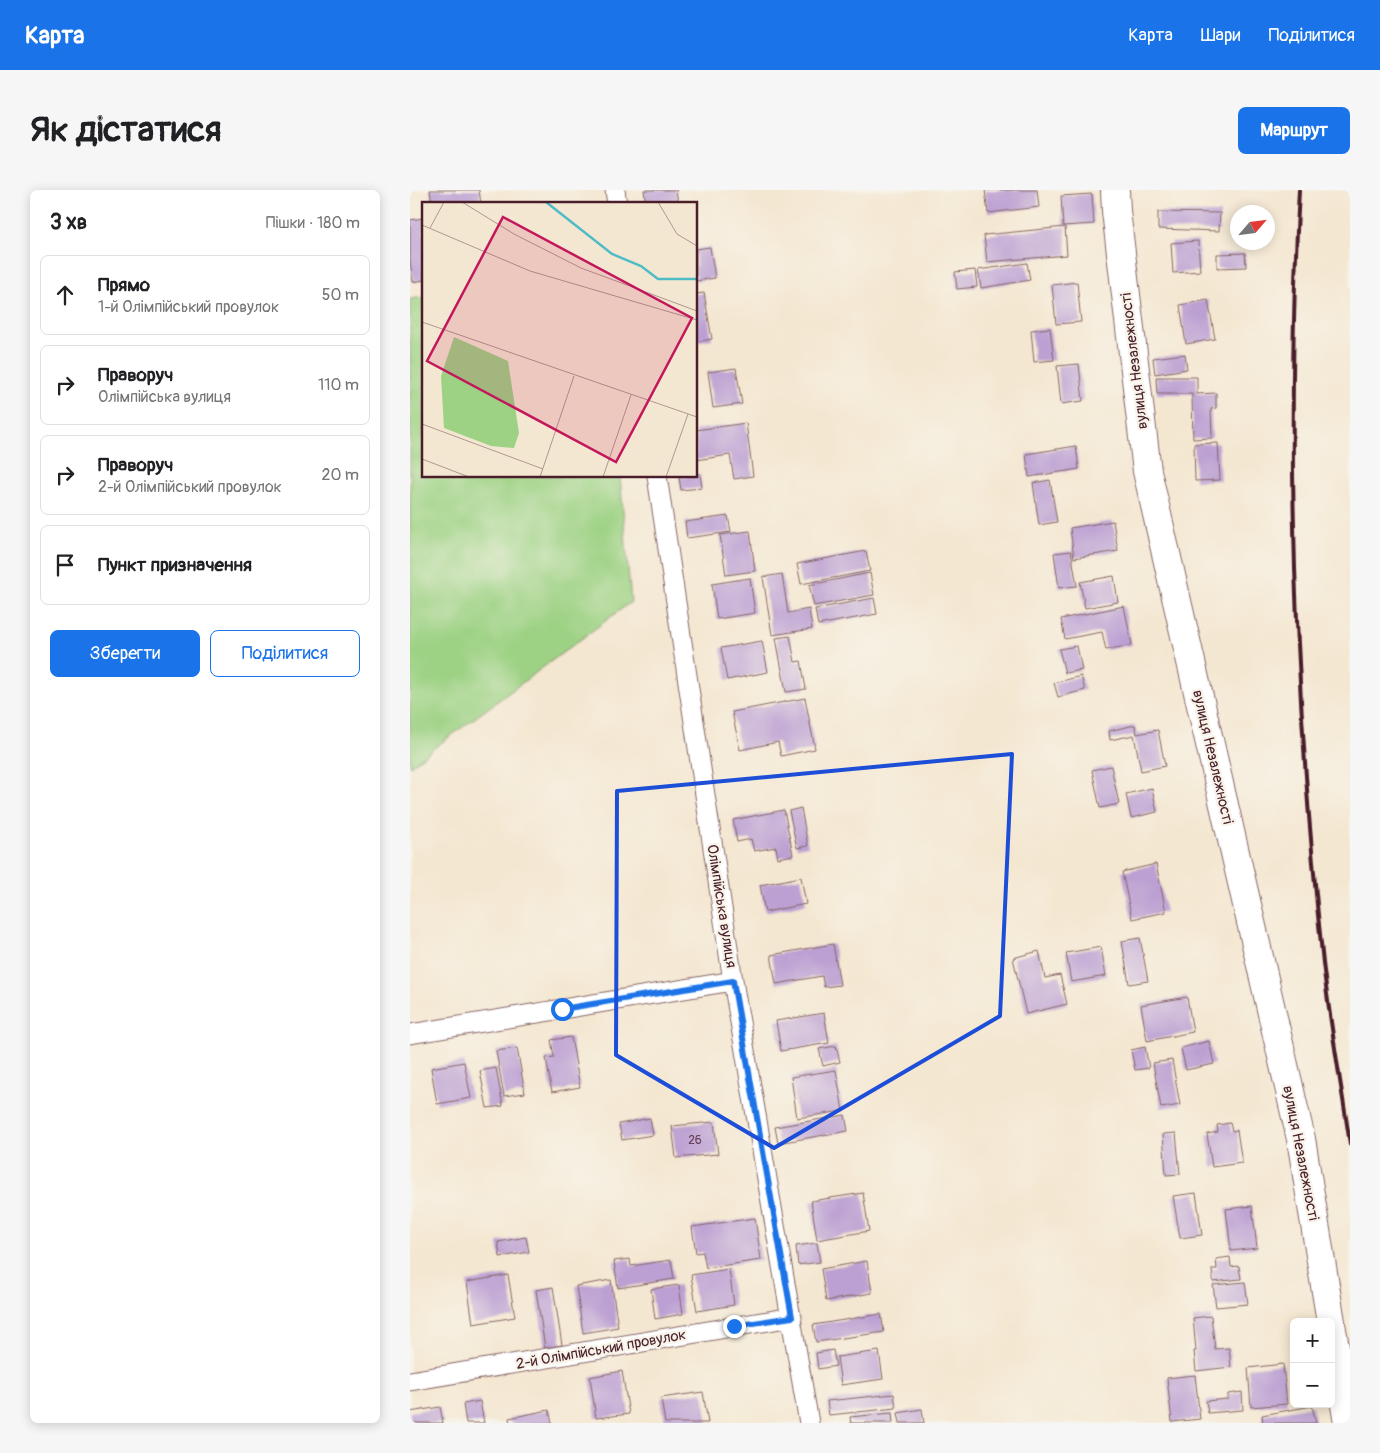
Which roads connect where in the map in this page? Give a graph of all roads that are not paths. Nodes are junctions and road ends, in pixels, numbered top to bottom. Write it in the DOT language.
graph roads {
  1 [pos="1115,190"];
  2 [pos="656,478"];
  3 [pos="733,981"];
  4 [pos="410,1034"];
  5 [pos="792,1317"];
  6 [pos="1330,1318"];
  7 [pos="1335,1347"];
  8 [pos="410,1381"];
  9 [pos="809,1423"];
  10 [pos="1348,1423"];
  1 -- 6 [label="street, вулиця Незалежності"];
  2 -- 3 [label="street, Олімпійська вулиця"];
  3 -- 4 [label="street"];
  3 -- 5 [label="street, Олімпійська вулиця"];
  5 -- 8 [label="street, 2-й Олімпійський провулок"];
  5 -- 9 [label="street, Олімпійська вулиця"];
  7 -- 10 [label="street, вулиця Незалежності"];
}
